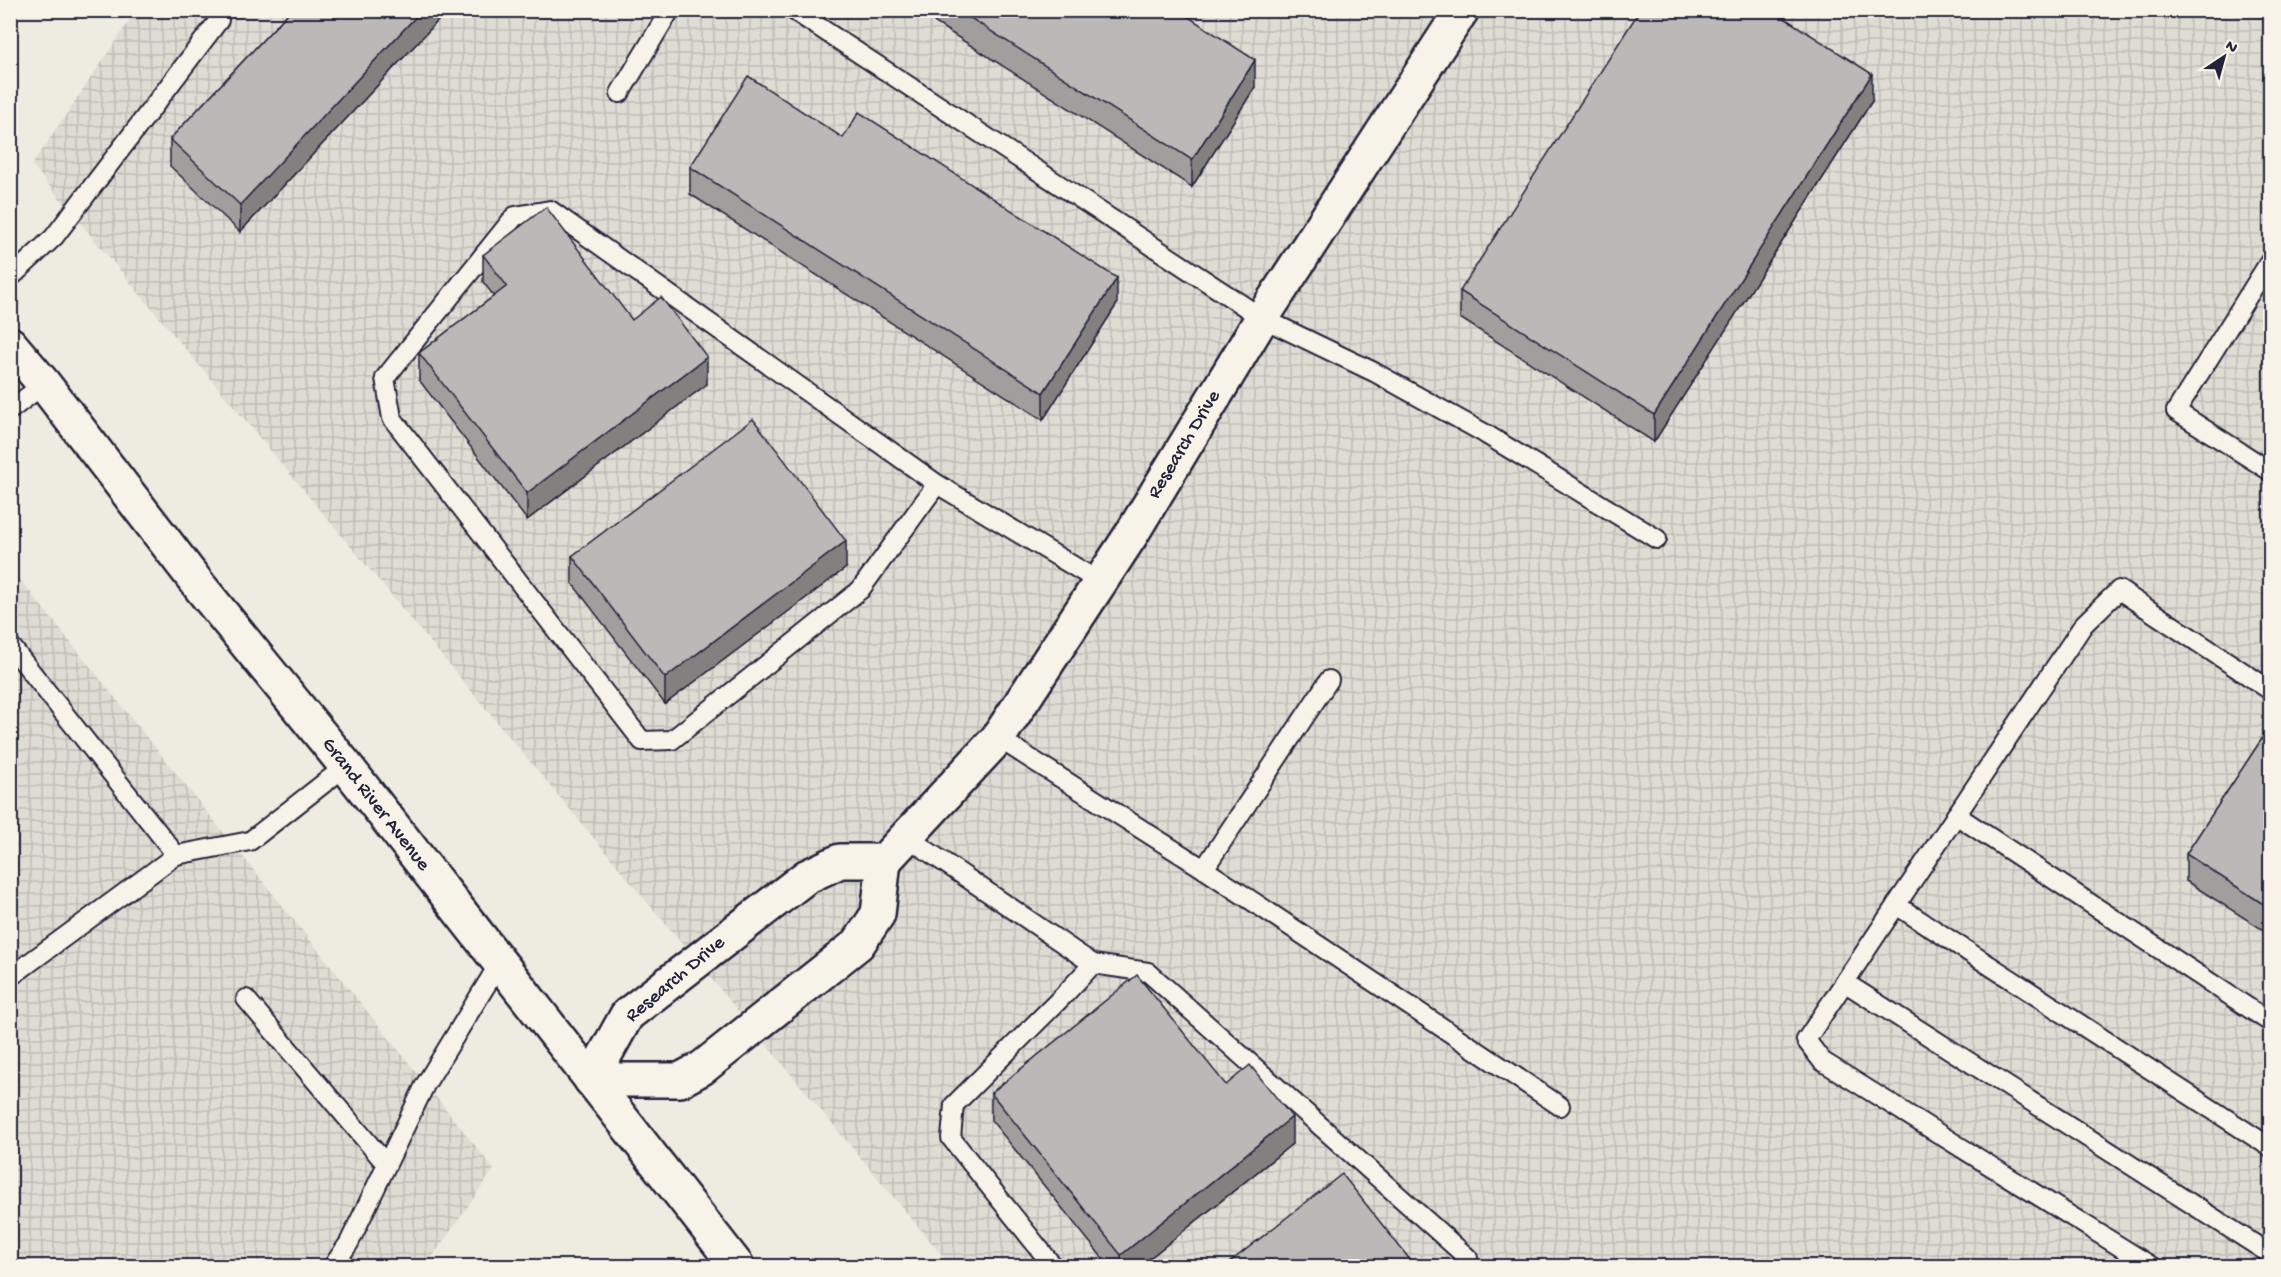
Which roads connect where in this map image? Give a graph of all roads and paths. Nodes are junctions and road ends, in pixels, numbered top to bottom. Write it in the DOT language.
graph roads {
  1 [pos="670,10"];
  2 [pos="793,10"];
  3 [pos="1462,10"];
  4 [pos="219,20"];
  5 [pos="620,93"];
  6 [pos="2271,261"];
  7 [pos="10,278"];
  8 [pos="1262,318"];
  9 [pos="10,344"];
  10 [pos="44,384"];
  11 [pos="10,410"];
  12 [pos="2271,471"];
  13 [pos="938,484"];
  14 [pos="1657,539"];
  15 [pos="1100,582"];
  16 [pos="10,645"];
  17 [pos="1329,680"];
  18 [pos="2271,690"];
  19 [pos="998,738"];
  20 [pos="346,766"];
  21 [pos="1956,815"];
  22 [pos="907,837"];
  23 [pos="176,855"];
  24 [pos="884,861"];
  25 [pos="1204,869"];
  26 [pos="1896,905"];
  27 [pos="499,964"];
  28 [pos="1093,964"];
  29 [pos="10,977"];
  30 [pos="1844,981"];
  31 [pos="246,999"];
  32 [pos="2271,1022"];
  33 [pos="591,1080"];
  34 [pos="1560,1106"];
  35 [pos="2271,1147"];
  36 [pos="386,1164"];
  37 [pos="2271,1254"];
  38 [pos="333,1266"];
  39 [pos="737,1266"];
  40 [pos="1053,1266"];
  41 [pos="1469,1266"];
  42 [pos="2151,1266"];
  1 -- 5 [label="lane"];
  2 -- 8 [label="lane"];
  3 -- 8 [label="street, Research Drive"];
  4 -- 7 [label="lane"];
  6 -- 12 [label="lane"];
  8 -- 14 [label="lane"];
  8 -- 15 [label="street, Research Drive"];
  9 -- 10 [label="street, Grand River Avenue"];
  10 -- 11 [label="lane"];
  10 -- 20 [label="street, Grand River Avenue"];
  13 -- 13 [label="lane"];
  13 -- 15 [label="lane"];
  15 -- 19 [label="street, Research Drive"];
  16 -- 23 [label="lane"];
  17 -- 25 [label="lane"];
  18 -- 21 [label="lane"];
  19 -- 22 [label="street, Research Drive"];
  19 -- 25 [label="lane"];
  20 -- 23 [label="lane"];
  20 -- 27 [label="street, Grand River Avenue"];
  21 -- 26 [label="lane"];
  21 -- 32 [label="lane"];
  22 -- 24 [label="street, Research Drive"];
  22 -- 28 [label="lane"];
  23 -- 29 [label="lane"];
  24 -- 33 [label="street, Research Drive"];
  24 -- 33 [label="street"];
  25 -- 34 [label="lane"];
  26 -- 30 [label="lane"];
  26 -- 35 [label="lane"];
  27 -- 33 [label="street, Grand River Avenue"];
  27 -- 36 [label="lane"];
  28 -- 40 [label="lane"];
  28 -- 41 [label="lane"];
  30 -- 37 [label="lane"];
  30 -- 42 [label="lane"];
  31 -- 36 [label="lane"];
  33 -- 39 [label="street, Grand River Avenue"];
  36 -- 38 [label="lane"];
}
